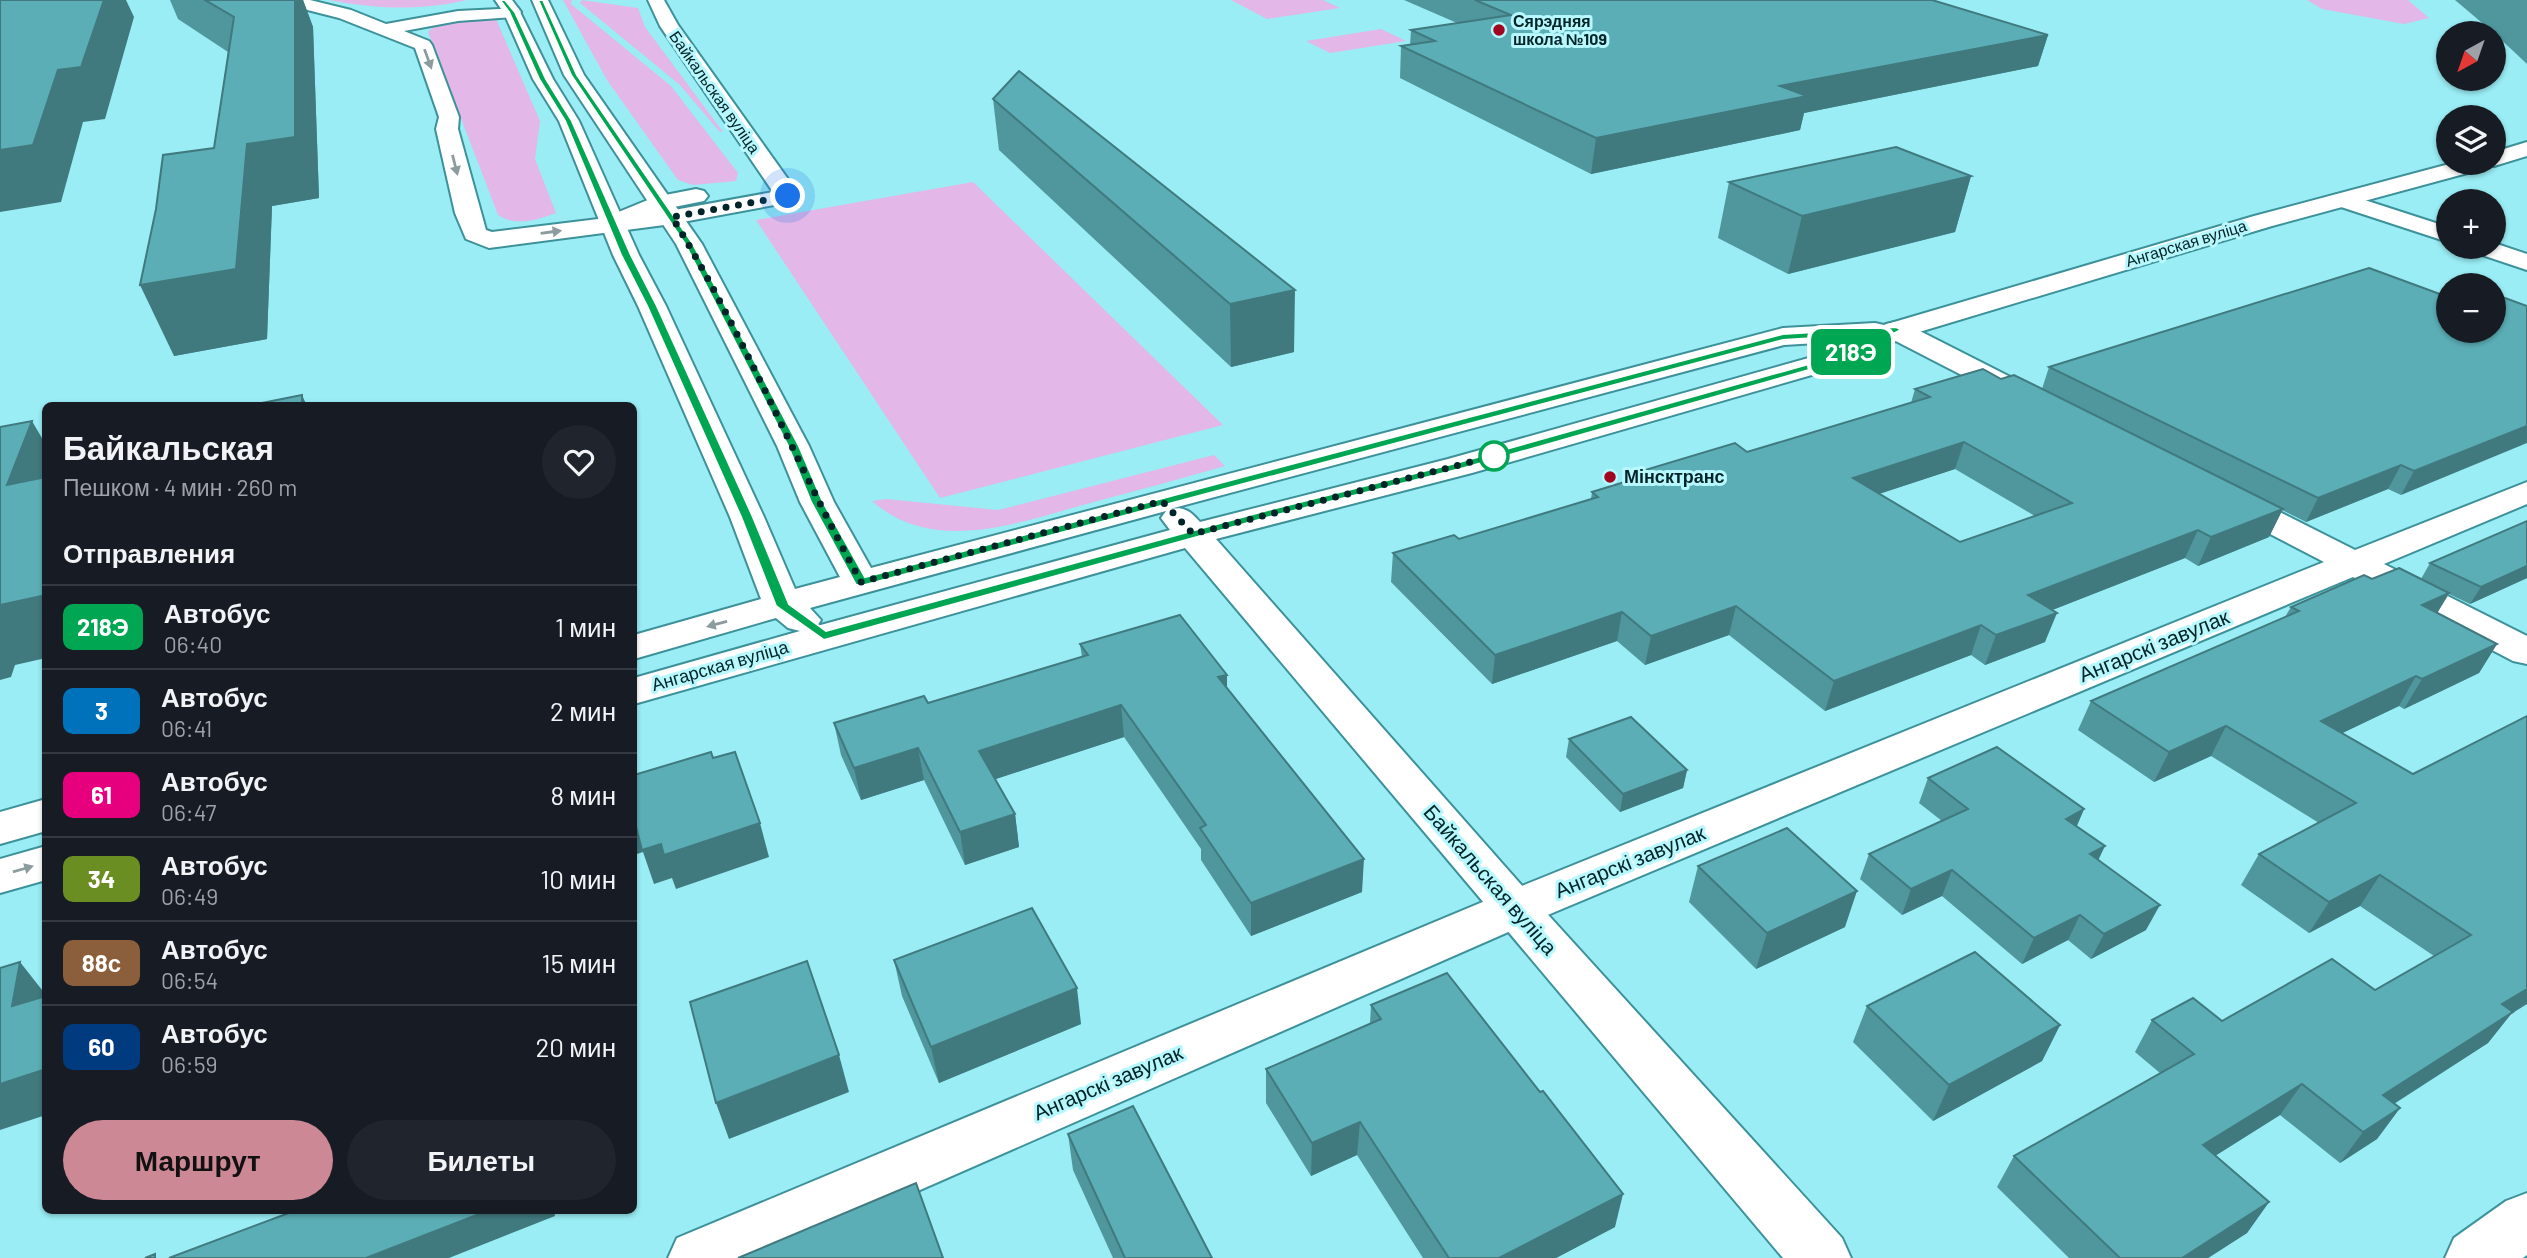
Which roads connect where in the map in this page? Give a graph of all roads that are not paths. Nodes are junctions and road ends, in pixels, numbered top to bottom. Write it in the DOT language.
graph roads {
  1 [pos="290,0"];
  2 [pos="656,0"];
  3 [pos="505,3"];
  4 [pos="541,4"];
  5 [pos="432,12"];
  6 [pos="345,14"];
  7 [pos="384,28"];
  8 [pos="2527,149"];
  9 [pos="2506,155"];
  10 [pos="2436,175"];
  11 [pos="2343,200"];
  12 [pos="667,209"];
  13 [pos="613,223"];
  14 [pos="2436,231"];
  15 [pos="2506,255"];
  16 [pos="2527,262"];
  17 [pos="1896,330"];
  18 [pos="2049,408"];
  19 [pos="2207,489"];
  20 [pos="2527,492"];
  21 [pos="1178,518"];
  22 [pos="2354,564"];
  23 [pos="861,582"];
  24 [pos="783,606"];
  25 [pos="824,636"];
  26 [pos="637,647"];
  27 [pos="2527,652"];
  28 [pos="637,690"];
  29 [pos="42,816"];
  30 [pos="0,828"];
  31 [pos="42,864"];
  32 [pos="0,876"];
  33 [pos="1514,909"];
  34 [pos="2527,1220"];
  35 [pos="698,1258"];
  36 [pos="1821,1258"];
  37 [pos="2475,1258"];
  1 -- 6 [label="main road, Байкальская вуліца"];
  2 -- 12 [label="main road, Байкальская вуліца"];
  3 -- 4 [label="main road"];
  3 -- 5 [label="main road"];
  3 -- 7 [label="main road, Байкальская вуліца"];
  3 -- 13 [label="main road"];
  4 -- 12 [label="main road"];
  5 -- 6 [label="main road"];
  5 -- 7 [label="main road"];
  6 -- 7 [label="main road, Байкальская вуліца"];
  7 -- 13 [label="main road, Байкальская вуліца, one-way"];
  8 -- 9 [label="main road"];
  10 -- 11 [label="main road, Ангарская вуліца"];
  11 -- 14 [label="main road"];
  11 -- 17 [label="main road, Ангарская вуліца"];
  12 -- 13 [label="main road, Байкальская вуліца"];
  12 -- 23 [label="main road"];
  13 -- 24 [label="main road"];
  15 -- 16 [label="main road"];
  17 -- 18 [label="main road"];
  17 -- 21 [label="main road, Ангарская вуліца"];
  17 -- 21 [label="main road, Ангарская вуліца"];
  19 -- 22 [label="main road"];
  20 -- 22 [label="main road, Ангарскі завулак"];
  21 -- 23 [label="main road, Ангарская вуліца"];
  21 -- 25 [label="main road, Ангарская вуліца"];
  21 -- 33 [label="main road, Байкальская вуліца"];
  22 -- 27 [label="main road"];
  22 -- 33 [label="main road, Ангарскі завулак"];
  23 -- 24 [label="main road, Ангарская вуліца"];
  23 -- 25 [label="main road"];
  24 -- 25 [label="main road"];
  24 -- 26 [label="main road, Ангарская вуліца, one-way"];
  25 -- 28 [label="main road, Ангарская вуліца"];
  29 -- 30 [label="main road"];
  32 -- 31 [label="main road, one-way"];
  33 -- 35 [label="main road, Ангарскі завулак"];
  33 -- 36 [label="main road, Байкальская вуліца"];
  34 -- 37 [label="main road"];
}
